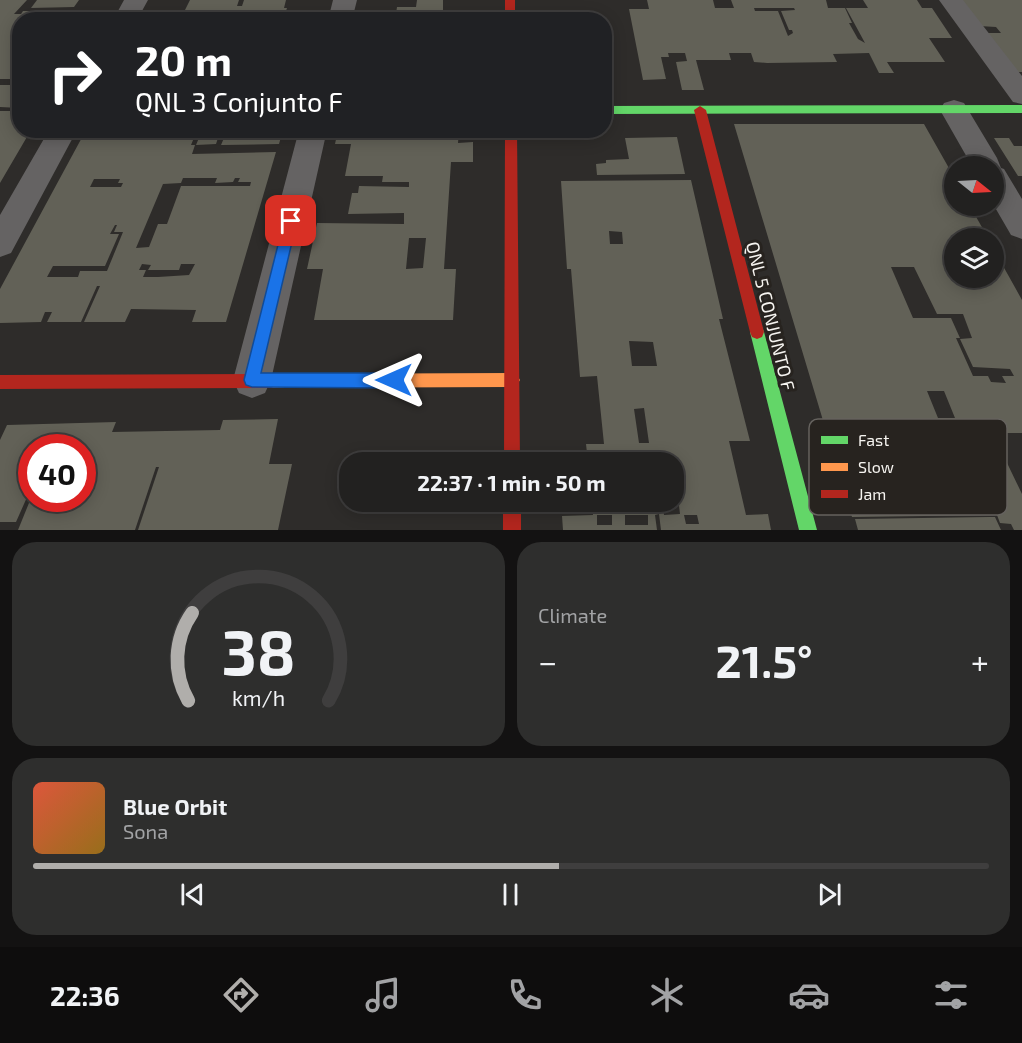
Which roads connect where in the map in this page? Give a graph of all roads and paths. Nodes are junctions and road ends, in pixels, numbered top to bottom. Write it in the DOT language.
graph roads {
  1 [pos="951,0"];
  2 [pos="1022,95"];
  3 [pos="1022,109"];
  4 [pos="612,110"];
  5 [pos="700,110"];
  6 [pos="954,110"];
  7 [pos="59,138"];
  8 [pos="311,138"];
  9 [pos="511,138"];
  10 [pos="981,156"];
  11 [pos="1004,196"];
  12 [pos="1022,226"];
  13 [pos="0,244"];
  14 [pos="252,380"];
  15 [pos="512,380"];
  16 [pos="0,382"];
  17 [pos="512,452"];
  18 [pos="512,512"];
  19 [pos="512,530"];
  20 [pos="808,530"];
  1 -- 2 [label="street"];
  3 -- 6 [label="street"];
  4 -- 5 [label="street"];
  5 -- 6 [label="street"];
  5 -- 20 [label="street, QNL 5 CONJUNTO F"];
  6 -- 10 [label="street"];
  7 -- 13 [label="street"];
  8 -- 14 [label="street"];
  9 -- 15 [label="street"];
  11 -- 12 [label="street"];
  14 -- 15 [label="street"];
  14 -- 16 [label="street"];
  15 -- 17 [label="street"];
  18 -- 19 [label="street"];
}
